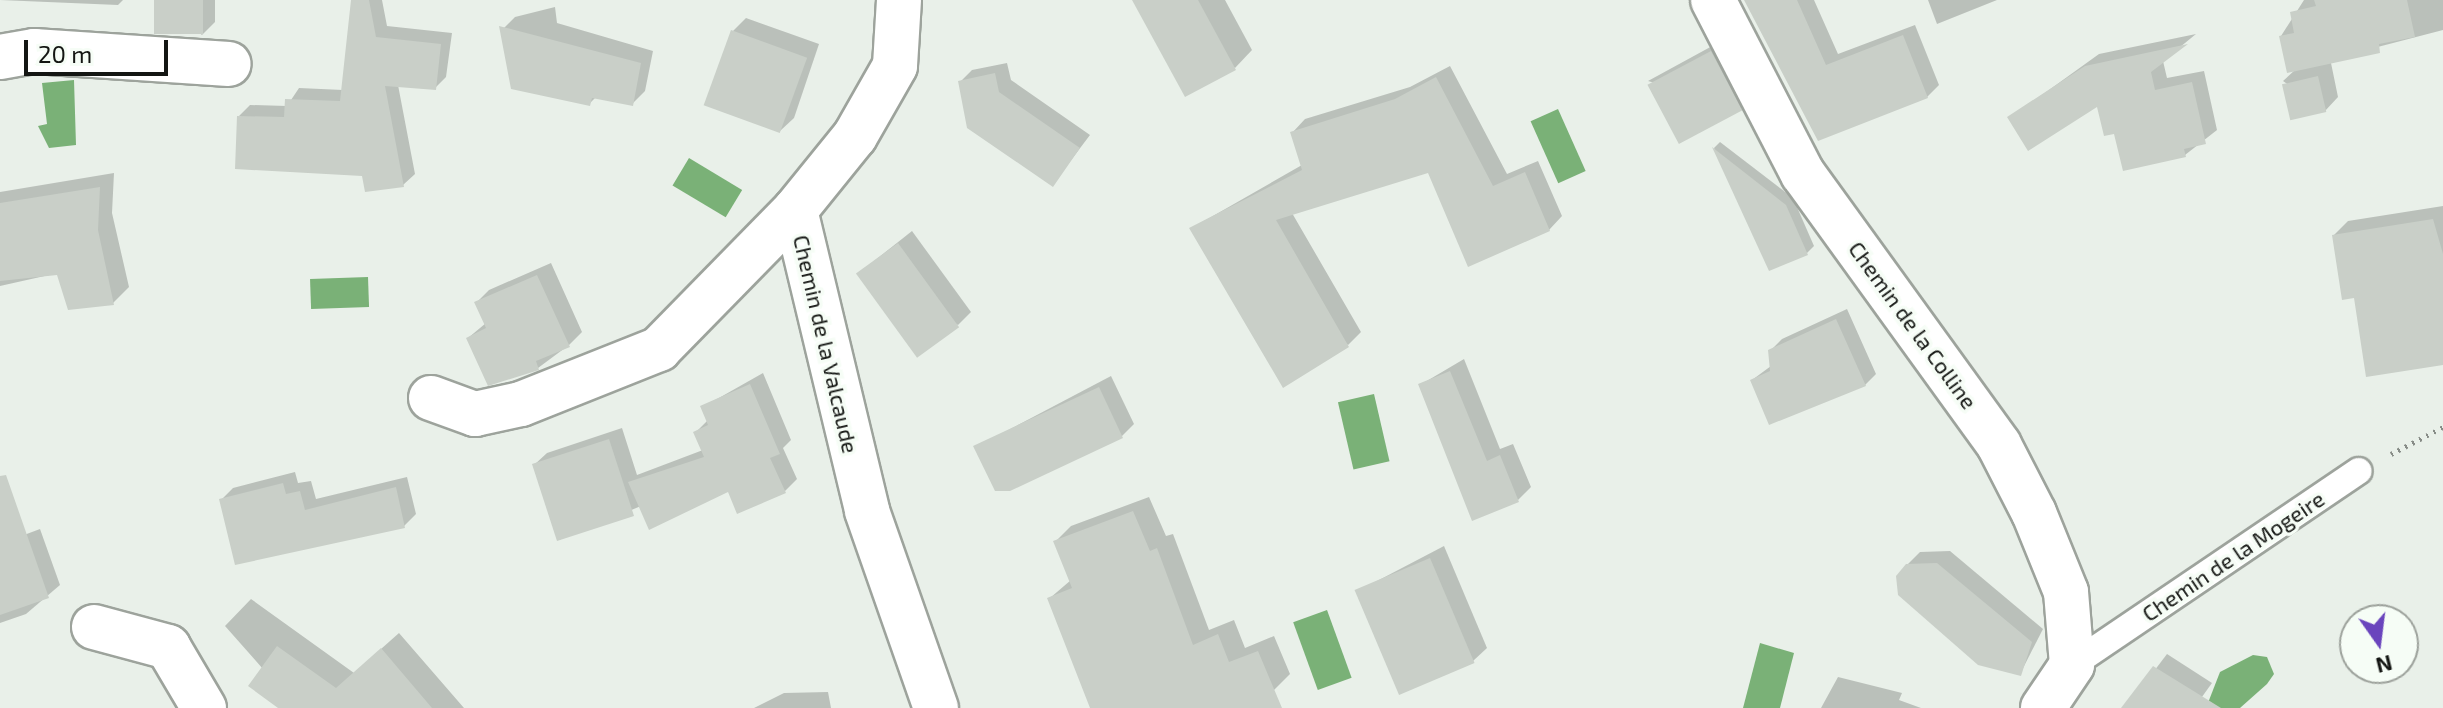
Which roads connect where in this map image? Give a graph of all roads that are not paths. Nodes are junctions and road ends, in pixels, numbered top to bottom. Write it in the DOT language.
graph roads {
  1 [pos="899,0"];
  2 [pos="1713,0"];
  3 [pos="0,57"];
  4 [pos="229,64"];
  5 [pos="795,210"];
  6 [pos="431,398"];
  7 [pos="2359,471"];
  8 [pos="94,627"];
  9 [pos="2072,665"];
  10 [pos="204,708"];
  11 [pos="936,708"];
  12 [pos="2043,708"];
  1 -- 5 [label="street, Chemin de la Valcaude"];
  2 -- 9 [label="street, Chemin de la Colline"];
  3 -- 4 [label="street"];
  5 -- 6 [label="street"];
  5 -- 11 [label="street, Chemin de la Valcaude"];
  7 -- 9 [label="lane, Chemin de la Mogeire"];
  8 -- 10 [label="street"];
  9 -- 12 [label="street, Chemin de la Mogeire"];
}
